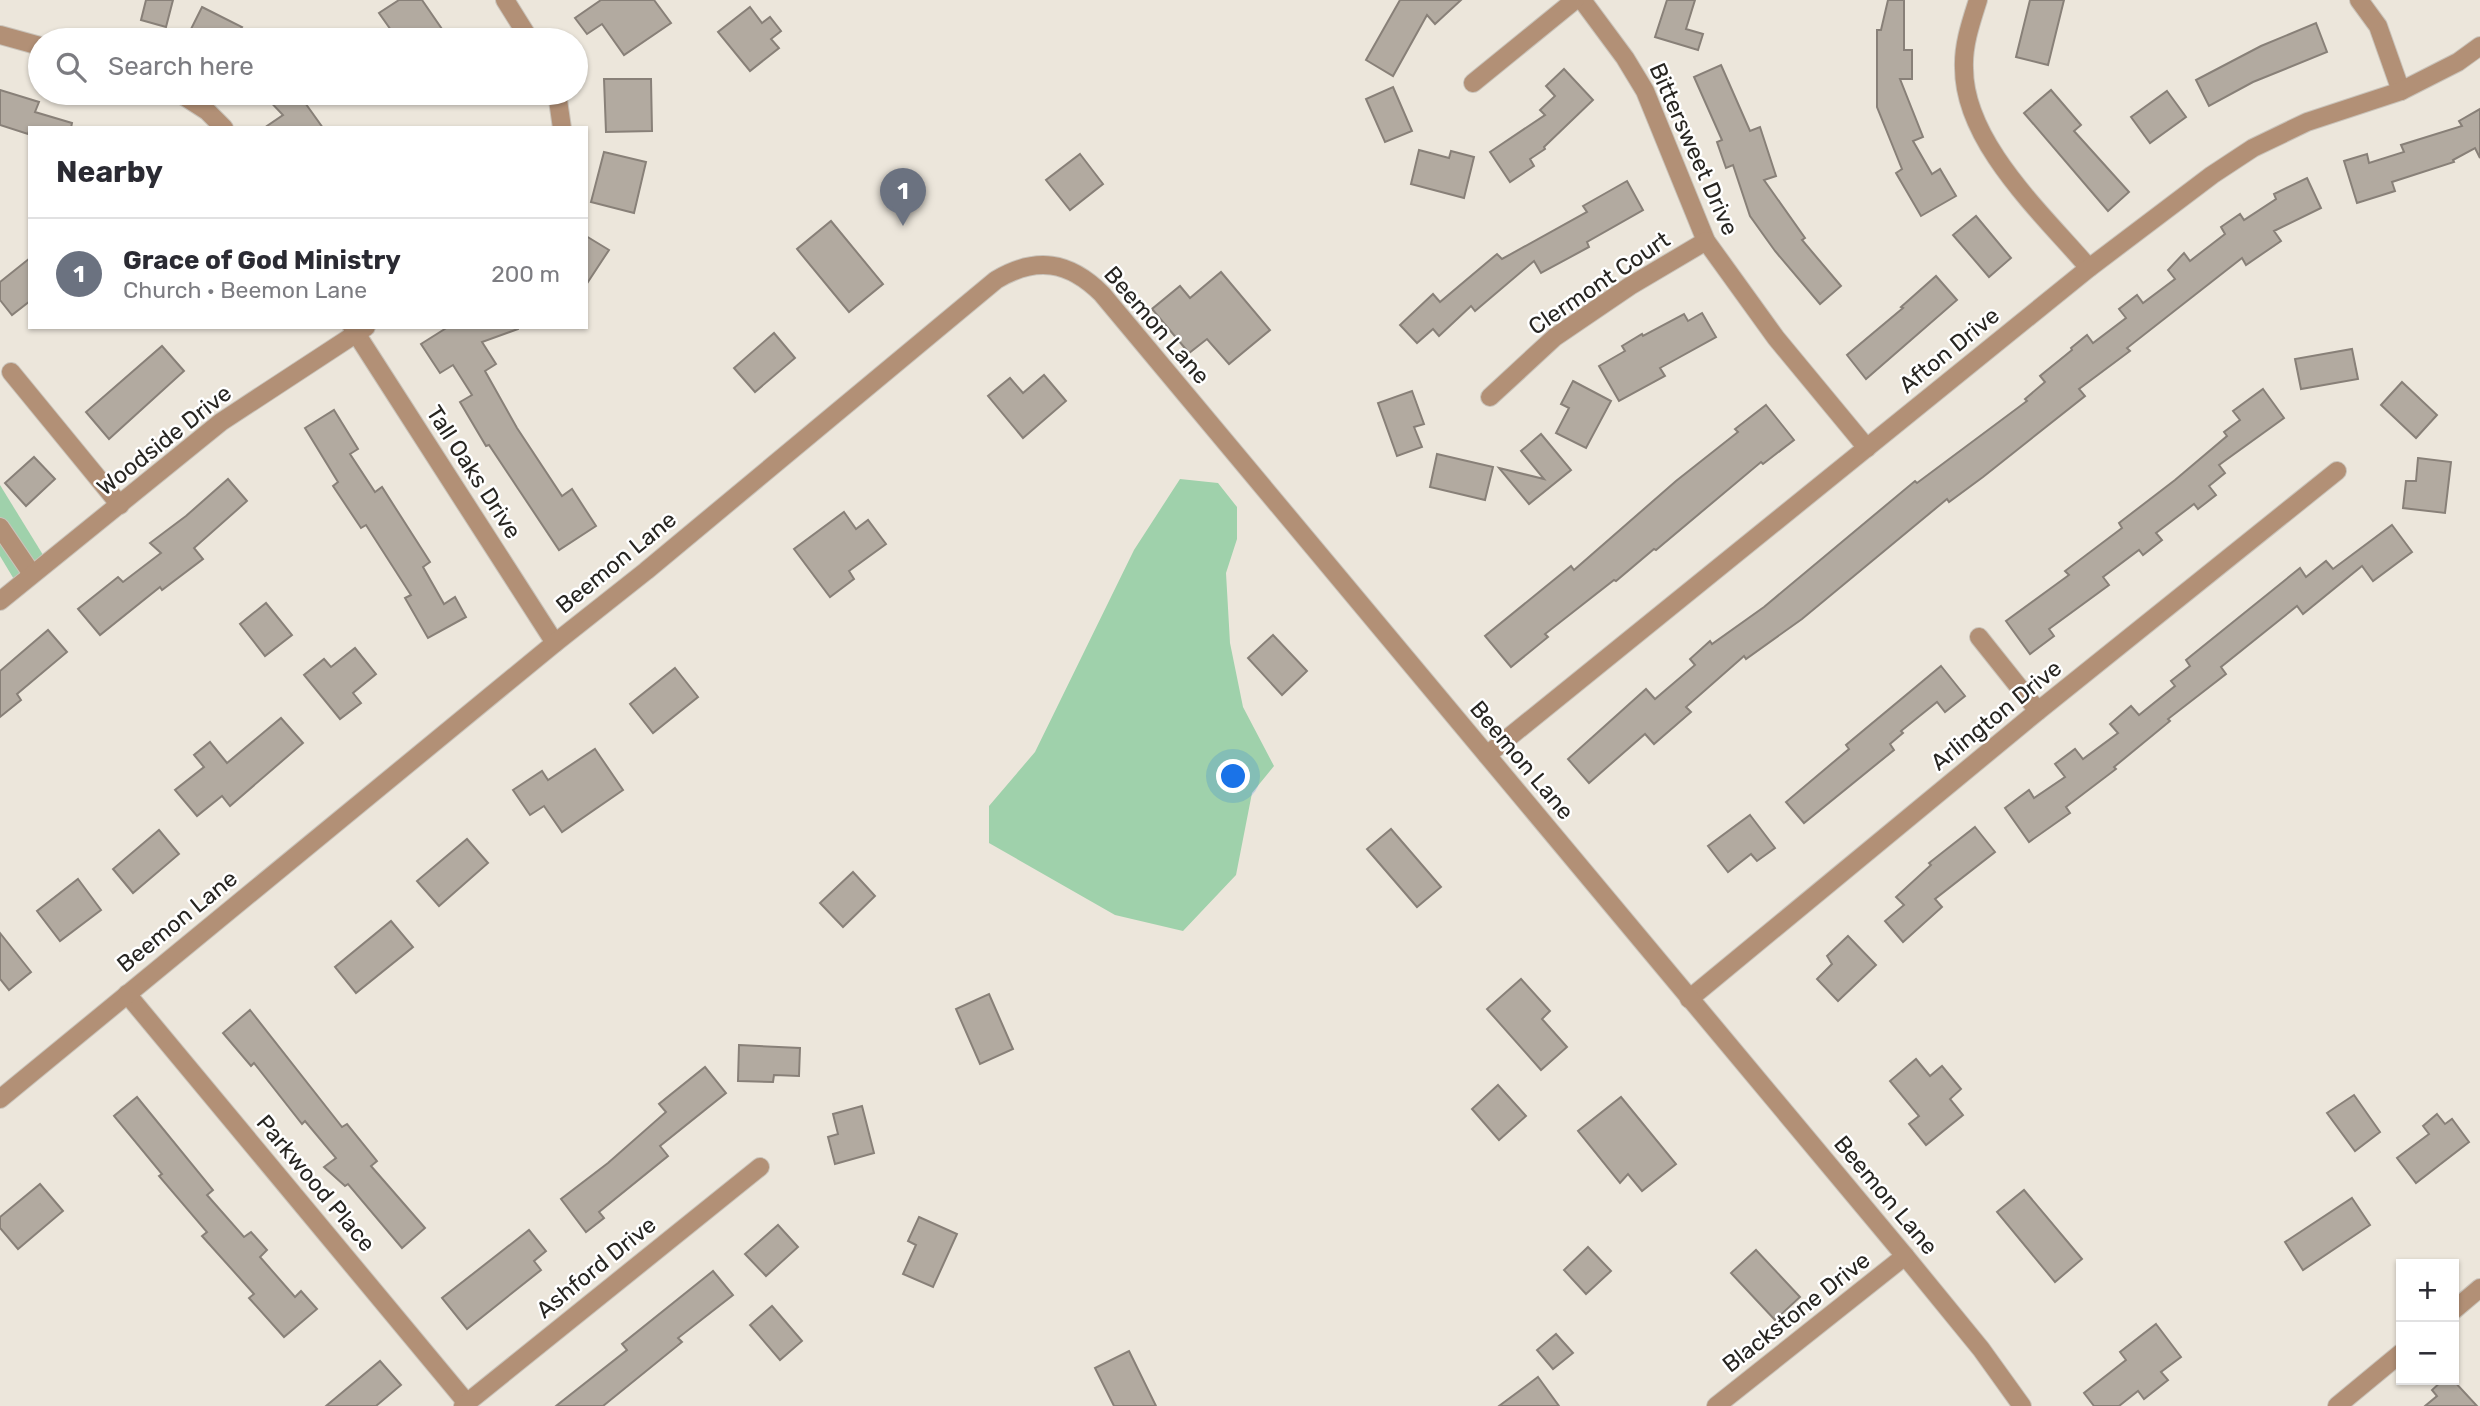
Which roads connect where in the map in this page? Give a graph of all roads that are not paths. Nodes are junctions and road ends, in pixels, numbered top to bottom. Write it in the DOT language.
graph roads {
  1 [pos="505,0"];
  2 [pos="1575,0"];
  3 [pos="1582,0"];
  4 [pos="1978,0"];
  5 [pos="2359,0"];
  6 [pos="522,28"];
  7 [pos="0,35"];
  8 [pos="28,43"];
  9 [pos="2480,46"];
  10 [pos="1473,83"];
  11 [pos="2401,90"];
  12 [pos="198,105"];
  13 [pos="558,105"];
  14 [pos="222,126"];
  15 [pos="562,126"];
  16 [pos="1706,241"];
  17 [pos="2089,268"];
  18 [pos="358,329"];
  19 [pos="11,372"];
  20 [pos="1490,397"];
  21 [pos="1867,448"];
  22 [pos="2337,471"];
  23 [pos="120,505"];
  24 [pos="0,527"];
  25 [pos="33,574"];
  26 [pos="0,601"];
  27 [pos="1979,637"];
  28 [pos="555,643"];
  29 [pos="2038,711"];
  30 [pos="1487,755"];
  31 [pos="127,994"];
  32 [pos="1689,999"];
  33 [pos="0,1100"];
  34 [pos="760,1167"];
  35 [pos="1905,1256"];
  36 [pos="2480,1288"];
  37 [pos="2459,1306"];
  38 [pos="2396,1357"];
  39 [pos="465,1404"];
  40 [pos="1716,1406"];
  41 [pos="2022,1406"];
  42 [pos="2337,1406"];
  1 -- 6 [label="street"];
  2 -- 10 [label="street"];
  3 -- 16 [label="street, Bittersweet Drive"];
  4 -- 17 [label="street"];
  5 -- 11 [label="street"];
  7 -- 8 [label="street"];
  9 -- 11 [label="street, Afton Drive"];
  11 -- 17 [label="street, Afton Drive"];
  12 -- 14 [label="street"];
  13 -- 15 [label="street"];
  16 -- 20 [label="street, Clermont Court"];
  16 -- 21 [label="street, Bittersweet Drive"];
  17 -- 21 [label="street, Afton Drive"];
  18 -- 23 [label="street, Woodside Drive"];
  18 -- 28 [label="street, Tall Oaks Drive"];
  19 -- 23 [label="street"];
  21 -- 30 [label="street, Afton Drive"];
  22 -- 29 [label="street, Arlington Drive"];
  23 -- 25 [label="street, Woodside Drive"];
  24 -- 25 [label="street"];
  25 -- 26 [label="street, Woodside Drive"];
  27 -- 29 [label="street"];
  28 -- 30 [label="street, Beemon Lane"];
  28 -- 31 [label="street, Beemon Lane"];
  29 -- 32 [label="street, Arlington Drive"];
  30 -- 32 [label="street, Beemon Lane"];
  31 -- 33 [label="street, Beemon Lane"];
  31 -- 39 [label="street, Parkwood Place"];
  32 -- 35 [label="street, Beemon Lane"];
  34 -- 39 [label="street, Ashford Drive"];
  35 -- 40 [label="street, Blackstone Drive"];
  35 -- 41 [label="street, Beemon Lane"];
  36 -- 37 [label="street"];
  38 -- 42 [label="street"];
}
